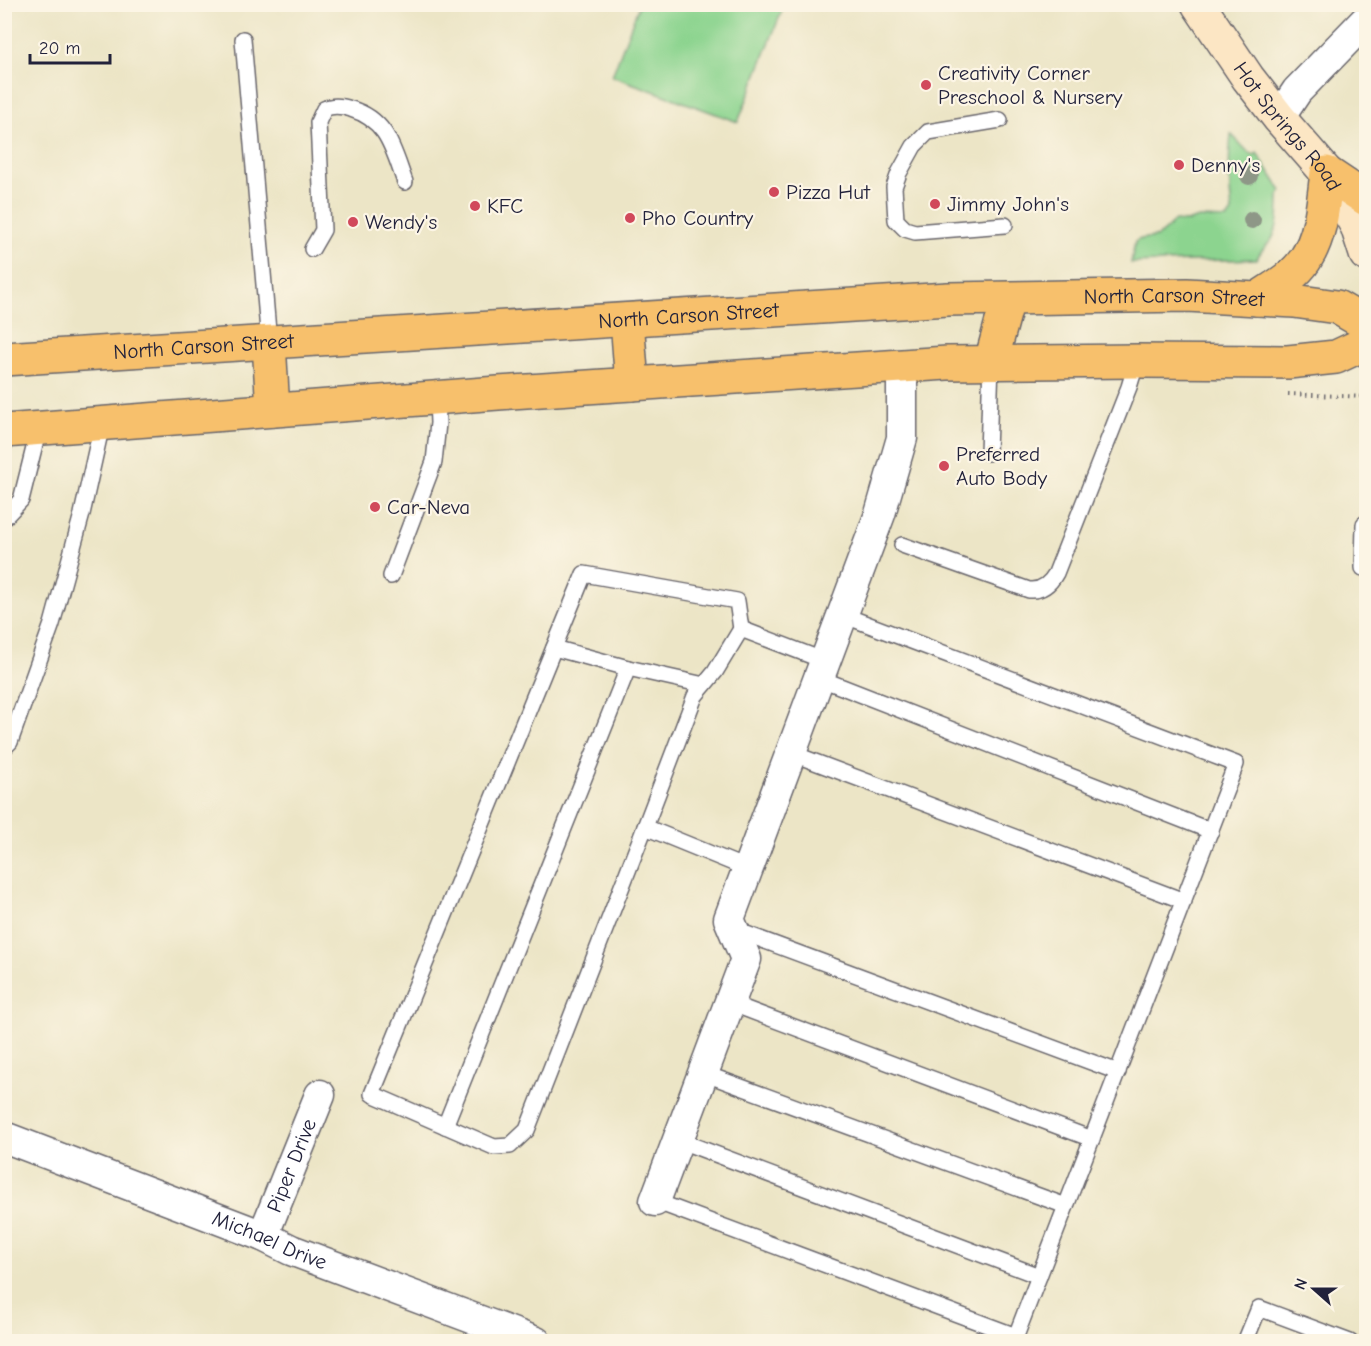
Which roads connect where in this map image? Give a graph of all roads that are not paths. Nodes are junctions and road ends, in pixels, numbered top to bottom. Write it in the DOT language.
graph roads {
  1 [pos="1198,4"];
  2 [pos="1366,20"];
  3 [pos="243,39"];
  4 [pos="1279,118"];
  5 [pos="1000,120"];
  6 [pos="1327,173"];
  7 [pos="405,182"];
  8 [pos="1366,199"];
  9 [pos="1005,225"];
  10 [pos="312,249"];
  11 [pos="1366,254"];
  12 [pos="1008,299"];
  13 [pos="1257,299"];
  14 [pos="627,320"];
  15 [pos="1366,324"];
  16 [pos="269,343"];
  17 [pos="1366,343"];
  18 [pos="4,359"];
  19 [pos="1137,361"];
  20 [pos="991,362"];
  21 [pos="902,366"];
  22 [pos="632,384"];
  23 [pos="437,398"];
  24 [pos="273,410"];
  25 [pos="102,424"];
  26 [pos="39,428"];
  27 [pos="4,431"];
  28 [pos="988,453"];
  29 [pos="4,518"];
  30 [pos="1364,524"];
  31 [pos="902,545"];
  32 [pos="1366,568"];
  33 [pos="391,576"];
  34 [pos="843,615"];
  35 [pos="741,629"];
  36 [pos="554,648"];
  37 [pos="628,668"];
  38 [pos="822,670"];
  39 [pos="704,685"];
  40 [pos="4,748"];
  41 [pos="791,753"];
  42 [pos="645,827"];
  43 [pos="1211,831"];
  44 [pos="748,869"];
  45 [pos="1184,901"];
  46 [pos="733,929"];
  47 [pos="730,1003"];
  48 [pos="1118,1072"];
  49 [pos="704,1073"];
  50 [pos="320,1095"];
  51 [pos="445,1126"];
  52 [pos="4,1137"];
  53 [pos="1092,1139"];
  54 [pos="678,1140"];
  55 [pos="655,1201"];
  56 [pos="1066,1206"];
  57 [pos="263,1236"];
  58 [pos="1039,1276"];
  59 [pos="536,1341"];
  60 [pos="1245,1341"];
  61 [pos="1350,1341"];
  1 -- 4 [label="street, Hot Springs Road"];
  2 -- 4 [label="street"];
  3 -- 16 [label="lane"];
  4 -- 6 [label="street, Hot Springs Road"];
  5 -- 9 [label="lane"];
  6 -- 8 [label="main road"];
  6 -- 11 [label="street, Hot Springs Road"];
  6 -- 13 [label="main road"];
  7 -- 10 [label="lane"];
  12 -- 13 [label="main road, North Carson Street"];
  12 -- 14 [label="main road, North Carson Street"];
  12 -- 20 [label="main road"];
  13 -- 15 [label="main road, North Carson Street"];
  14 -- 16 [label="main road, North Carson Street"];
  14 -- 22 [label="main road"];
  16 -- 18 [label="main road, North Carson Street"];
  16 -- 24 [label="main road"];
  17 -- 19 [label="main road"];
  19 -- 20 [label="main road"];
  19 -- 31 [label="lane"];
  20 -- 21 [label="main road"];
  20 -- 28 [label="lane"];
  21 -- 22 [label="main road"];
  21 -- 34 [label="street"];
  22 -- 23 [label="main road"];
  23 -- 24 [label="main road"];
  23 -- 33 [label="lane"];
  24 -- 25 [label="main road"];
  25 -- 26 [label="main road"];
  25 -- 40 [label="lane"];
  26 -- 27 [label="main road"];
  26 -- 29 [label="lane"];
  30 -- 32 [label="lane"];
  34 -- 38 [label="street"];
  34 -- 43 [label="lane"];
  35 -- 36 [label="lane"];
  35 -- 38 [label="lane"];
  35 -- 39 [label="lane"];
  36 -- 37 [label="lane"];
  36 -- 51 [label="lane"];
  37 -- 39 [label="lane"];
  37 -- 51 [label="lane"];
  38 -- 41 [label="street"];
  38 -- 43 [label="lane"];
  39 -- 42 [label="lane"];
  41 -- 44 [label="street"];
  41 -- 45 [label="lane"];
  42 -- 44 [label="lane"];
  42 -- 51 [label="lane"];
  43 -- 45 [label="lane"];
  44 -- 46 [label="street"];
  45 -- 48 [label="lane"];
  46 -- 47 [label="street"];
  46 -- 48 [label="lane"];
  47 -- 49 [label="street"];
  47 -- 53 [label="lane"];
  48 -- 53 [label="lane"];
  49 -- 54 [label="street"];
  49 -- 56 [label="lane"];
  50 -- 57 [label="street, Piper Drive"];
  52 -- 57 [label="street, Michael Drive"];
  53 -- 56 [label="lane"];
  54 -- 55 [label="street"];
  54 -- 58 [label="lane"];
  55 -- 58 [label="lane"];
  56 -- 58 [label="lane"];
  57 -- 59 [label="street, Michael Drive"];
  60 -- 61 [label="lane"];
}
